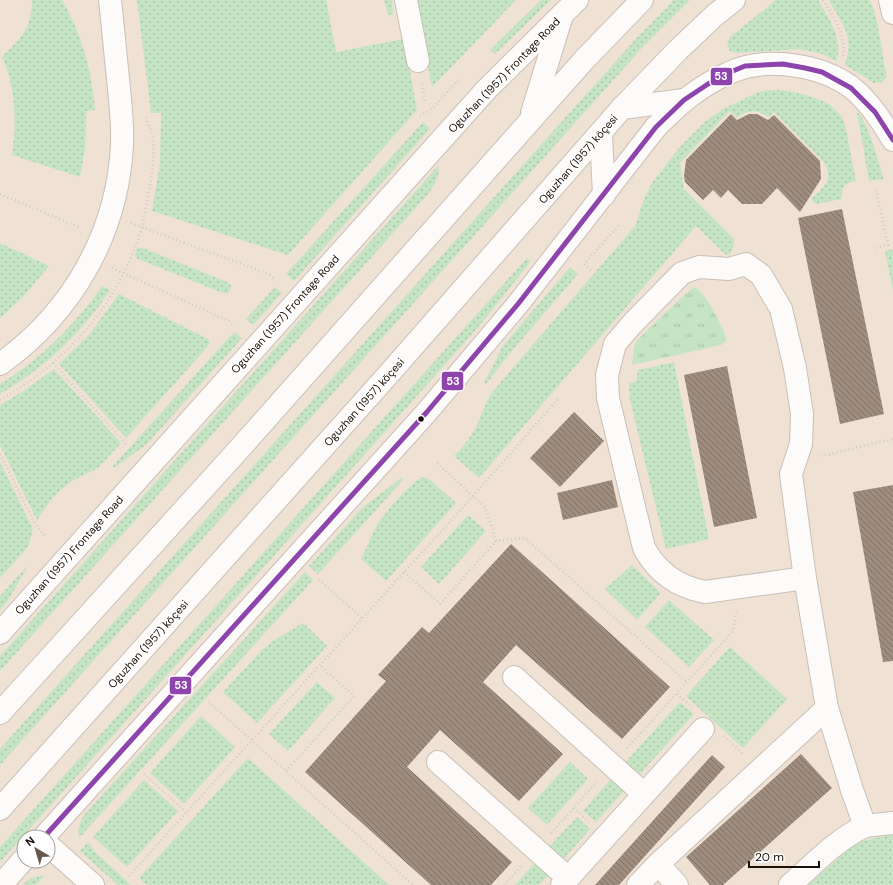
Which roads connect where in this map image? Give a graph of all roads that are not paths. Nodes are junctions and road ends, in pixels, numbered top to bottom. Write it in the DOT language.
graph roads {
  1 [pos="110,0"];
  2 [pos="406,0"];
  3 [pos="642,0"];
  4 [pos="734,0"];
  5 [pos="890,0"];
  6 [pos="570,7"];
  7 [pos="893,13"];
  8 [pos="418,61"];
  9 [pos="684,100"];
  10 [pos="622,108"];
  11 [pos="530,120"];
  12 [pos="601,134"];
  13 [pos="893,140"];
  14 [pos="604,195"];
  15 [pos="0,364"];
  16 [pos="805,578"];
  17 [pos="0,633"];
  18 [pos="514,677"];
  19 [pos="827,708"];
  20 [pos="0,713"];
  21 [pos="701,721"];
  22 [pos="438,762"];
  23 [pos="644,794"];
  24 [pos="0,809"];
  25 [pos="893,823"];
  26 [pos="865,826"];
  27 [pos="51,829"];
  28 [pos="56,852"];
  29 [pos="658,864"];
  30 [pos="16,868"];
  31 [pos="565,882"];
  32 [pos="1,885"];
  33 [pos="93,885"];
  34 [pos="638,885"];
  35 [pos="677,885"];
  36 [pos="790,885"];
  1 -- 15 [label="main road"];
  2 -- 8 [label="main road"];
  3 -- 11 [label="main road"];
  4 -- 10 [label="main road, Oguzhan (1957) köçesi"];
  5 -- 7 [label="main road"];
  6 -- 11 [label="main road"];
  6 -- 17 [label="main road, Oguzhan (1957) Frontage Road"];
  9 -- 10 [label="main road"];
  9 -- 13 [label="main road"];
  9 -- 14 [label="main road"];
  10 -- 12 [label="main road, Oguzhan (1957) köçesi"];
  11 -- 20 [label="main road"];
  12 -- 14 [label="main road"];
  12 -- 24 [label="main road, Oguzhan (1957) köçesi"];
  14 -- 27 [label="main road"];
  16 -- 16 [label="main road"];
  16 -- 19 [label="main road"];
  18 -- 23 [label="main road"];
  19 -- 26 [label="main road"];
  19 -- 29 [label="main road"];
  21 -- 23 [label="main road"];
  22 -- 31 [label="main road"];
  23 -- 31 [label="main road"];
  25 -- 26 [label="main road"];
  26 -- 36 [label="main road"];
  28 -- 33 [label="main road"];
  29 -- 34 [label="main road"];
  29 -- 35 [label="main road"];
  30 -- 32 [label="main road"];
}
